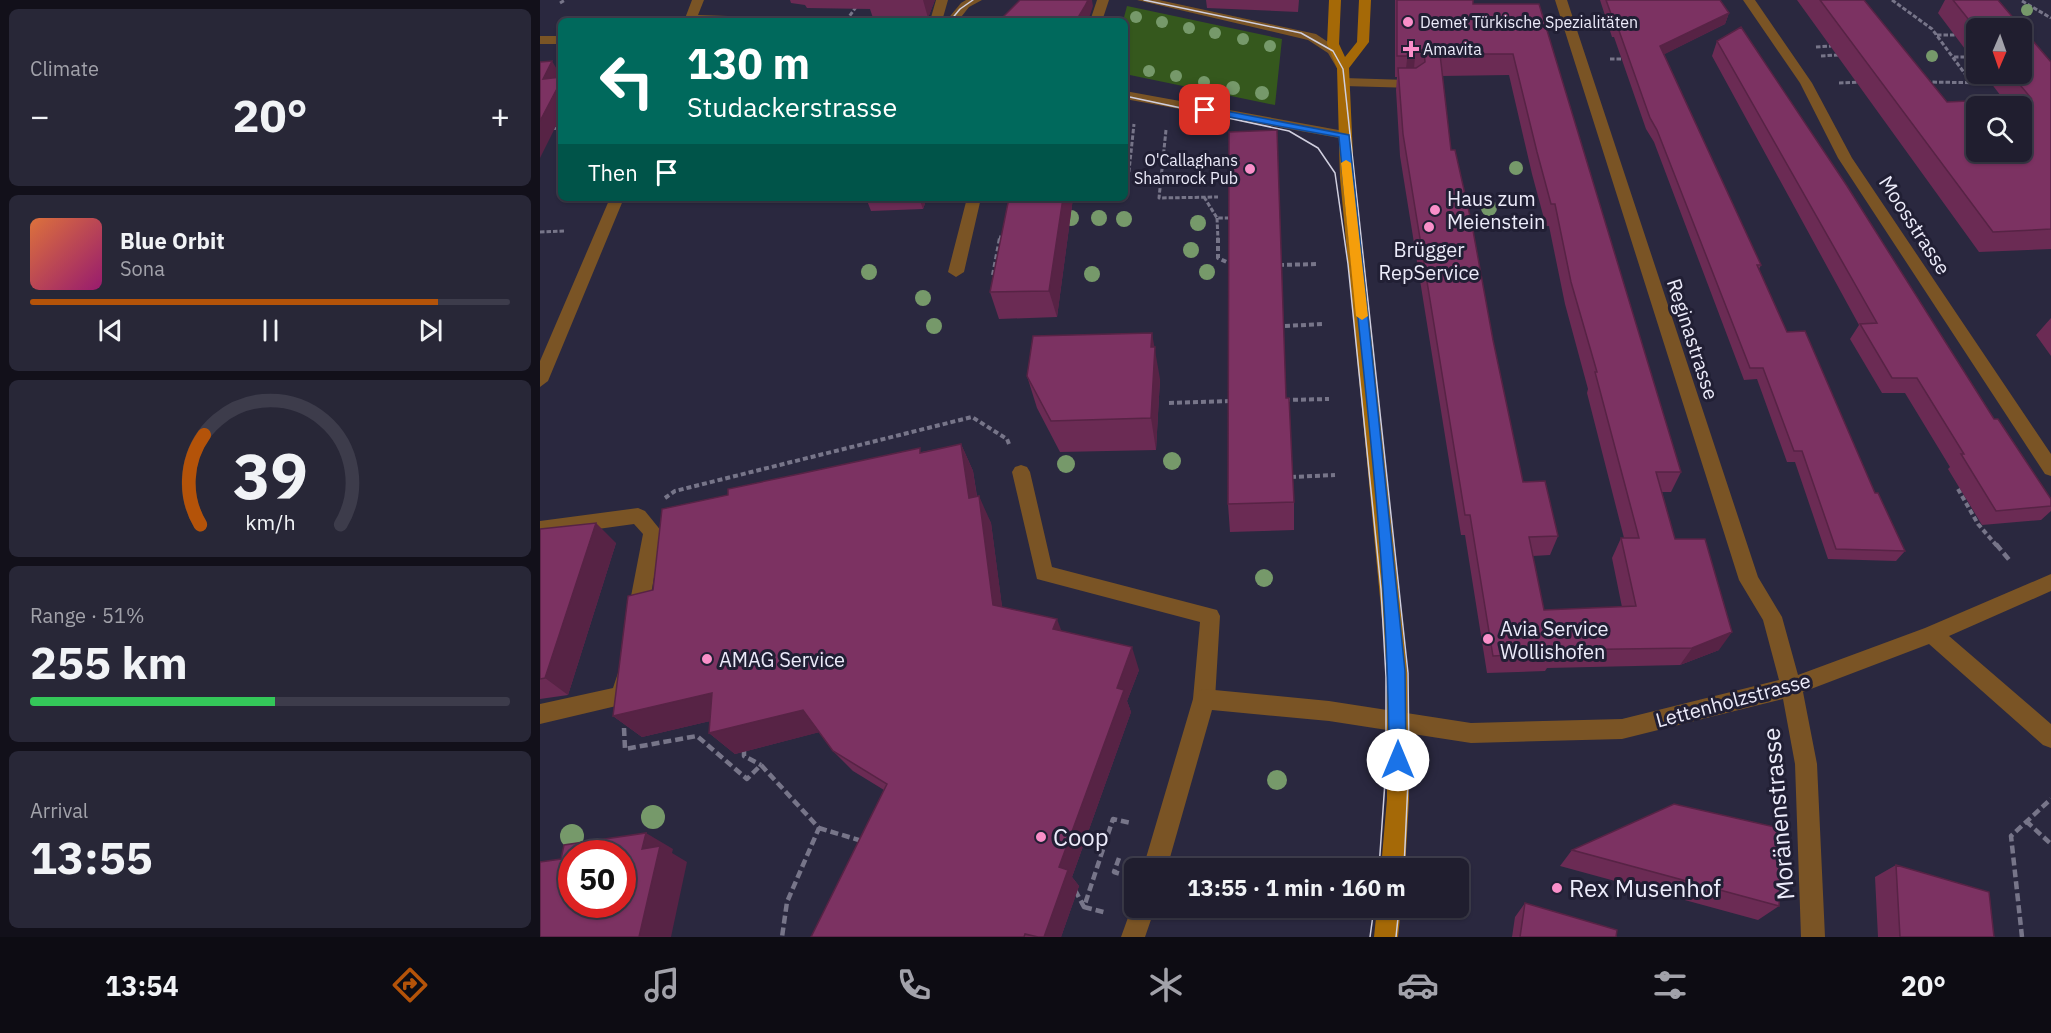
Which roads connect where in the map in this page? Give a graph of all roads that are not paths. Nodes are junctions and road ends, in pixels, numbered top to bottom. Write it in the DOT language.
graph roads {
  1 [pos="698,0"];
  2 [pos="942,0"];
  3 [pos="976,0"];
  4 [pos="1103,0"];
  5 [pos="1143,0"];
  6 [pos="1335,0"];
  7 [pos="1365,0"];
  8 [pos="1561,0"];
  9 [pos="1749,0"];
  10 [pos="691,18"];
  11 [pos="937,18"];
  12 [pos="954,18"];
  13 [pos="1097,18"];
  14 [pos="540,40"];
  15 [pos="558,40"];
  16 [pos="1343,68"];
  17 [pos="1413,75"];
  18 [pos="1344,82"];
  19 [pos="1128,95"];
  20 [pos="1344,135"];
  21 [pos="616,201"];
  22 [pos="973,201"];
  23 [pos="956,272"];
  24 [pos="540,381"];
  25 [pos="2051,469"];
  26 [pos="1021,472"];
  27 [pos="540,529"];
  28 [pos="2051,582"];
  29 [pos="1932,634"];
  30 [pos="632,641"];
  31 [pos="628,663"];
  32 [pos="1791,687"];
  33 [pos="1204,699"];
  34 [pos="540,714"];
  35 [pos="1397,721"];
  36 [pos="2051,738"];
  37 [pos="1158,858"];
  38 [pos="1394,858"];
  39 [pos="1140,918"];
  40 [pos="1388,918"];
  41 [pos="1133,937"];
  42 [pos="1386,937"];
  43 [pos="1813,937"];
  1 -- 10 [label="street"];
  2 -- 11 [label="street"];
  3 -- 12 [label="street"];
  4 -- 13 [label="street"];
  5 -- 16 [label="street"];
  6 -- 16 [label="main road"];
  7 -- 16 [label="main road"];
  8 -- 32 [label="street, Reginastrasse"];
  9 -- 25 [label="street, Moosstrasse"];
  14 -- 15 [label="street"];
  16 -- 18 [label="main road"];
  17 -- 18 [label="street"];
  18 -- 20 [label="main road"];
  19 -- 20 [label="street"];
  20 -- 35 [label="main road"];
  21 -- 24 [label="street"];
  22 -- 23 [label="street"];
  26 -- 33 [label="street"];
  27 -- 30 [label="street"];
  28 -- 29 [label="street, Lettenholzstrasse"];
  29 -- 32 [label="street, Lettenholzstrasse"];
  29 -- 36 [label="street"];
  31 -- 34 [label="street"];
  32 -- 35 [label="street, Lettenholzstrasse"];
  32 -- 43 [label="street, Moränenstrasse"];
  33 -- 35 [label="street, Lettenholzstrasse"];
  33 -- 37 [label="street"];
  35 -- 38 [label="main road"];
  39 -- 41 [label="street"];
  40 -- 42 [label="main road"];
}
